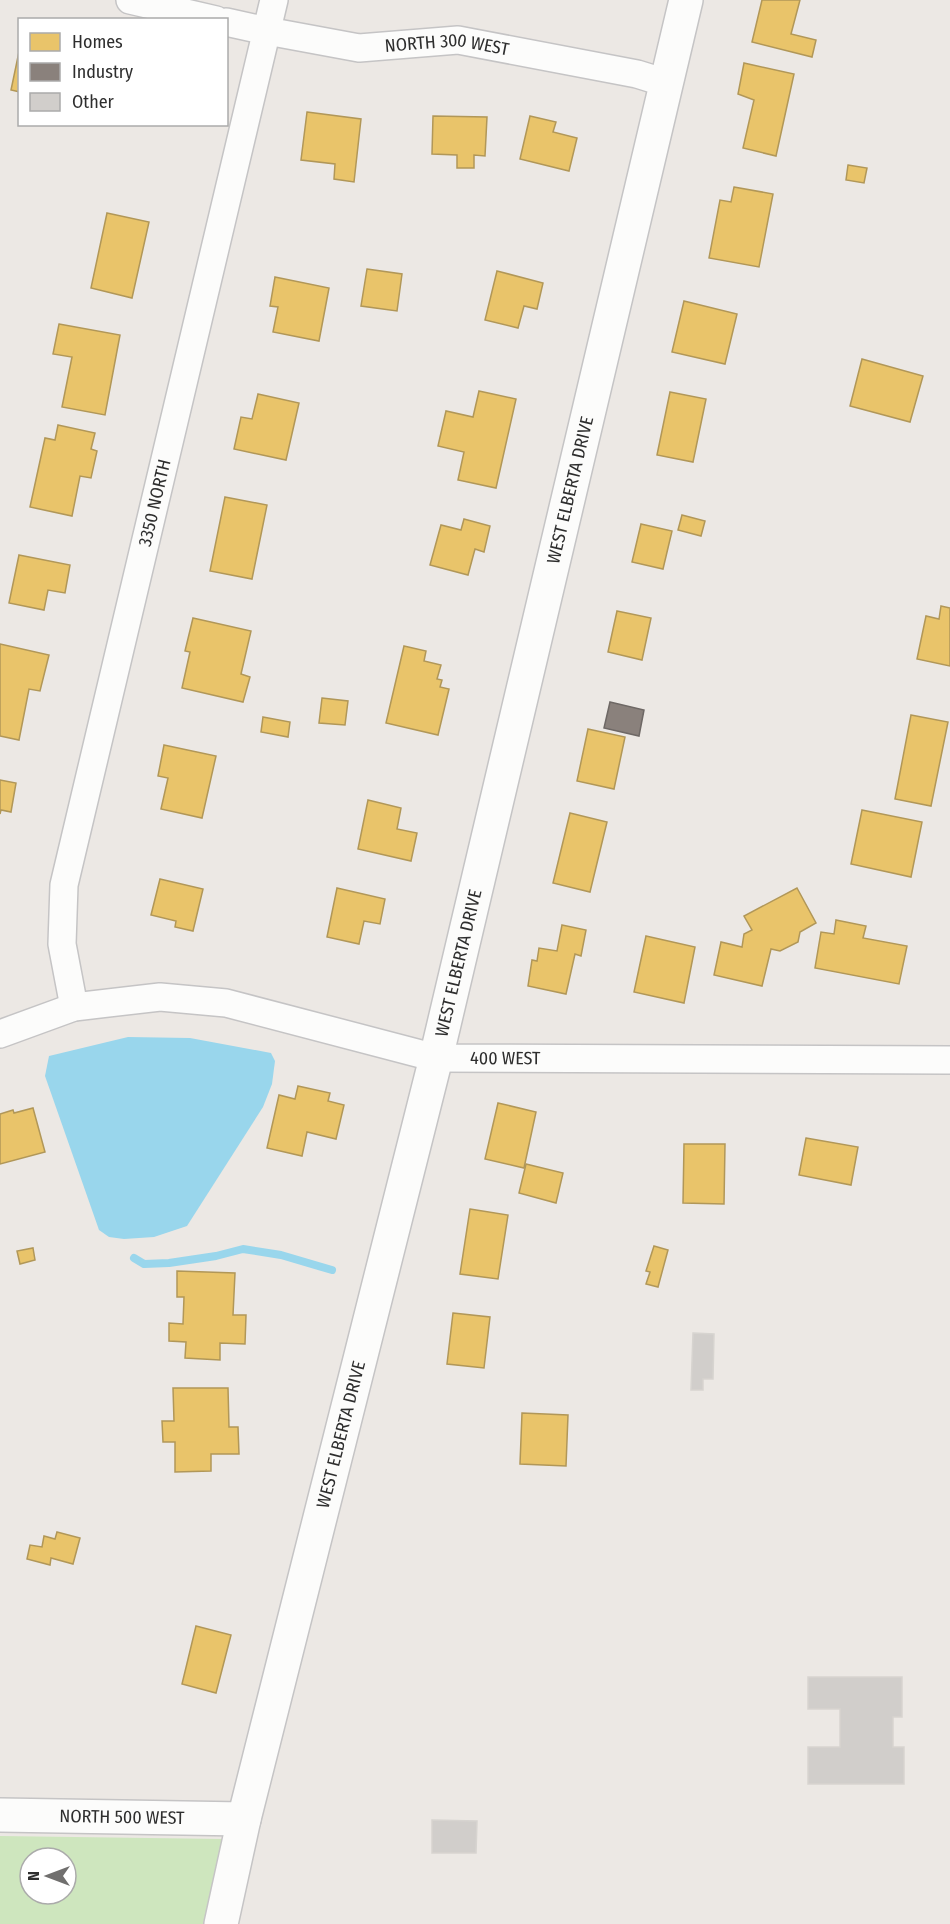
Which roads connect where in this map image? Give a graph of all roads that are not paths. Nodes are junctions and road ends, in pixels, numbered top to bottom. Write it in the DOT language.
graph roads {
  1 [pos="130,0"];
  2 [pos="274,0"];
  3 [pos="686,0"];
  4 [pos="207,18"];
  5 [pos="228,22"];
  6 [pos="267,31"];
  7 [pos="666,82"];
  8 [pos="75,1007"];
  9 [pos="0,1034"];
  10 [pos="949,1057"];
  11 [pos="436,1058"];
  12 [pos="0,1815"];
  13 [pos="244,1819"];
  14 [pos="221,1924"];
  1 -- 4 [label="street"];
  2 -- 6 [label="street, 3350 NORTH"];
  3 -- 7 [label="main road, WEST ELBERTA DRIVE"];
  5 -- 6 [label="street, NORTH 300 WEST"];
  6 -- 7 [label="street, NORTH 300 WEST"];
  6 -- 8 [label="street, 3350 NORTH"];
  7 -- 11 [label="main road, WEST ELBERTA DRIVE"];
  8 -- 9 [label="street, 400 WEST"];
  8 -- 11 [label="street, 400 WEST"];
  10 -- 11 [label="street, 400 WEST"];
  11 -- 13 [label="main road, WEST ELBERTA DRIVE"];
  12 -- 13 [label="main road, NORTH 500 WEST"];
  13 -- 14 [label="main road, WEST ELBERTA DRIVE"];
}
